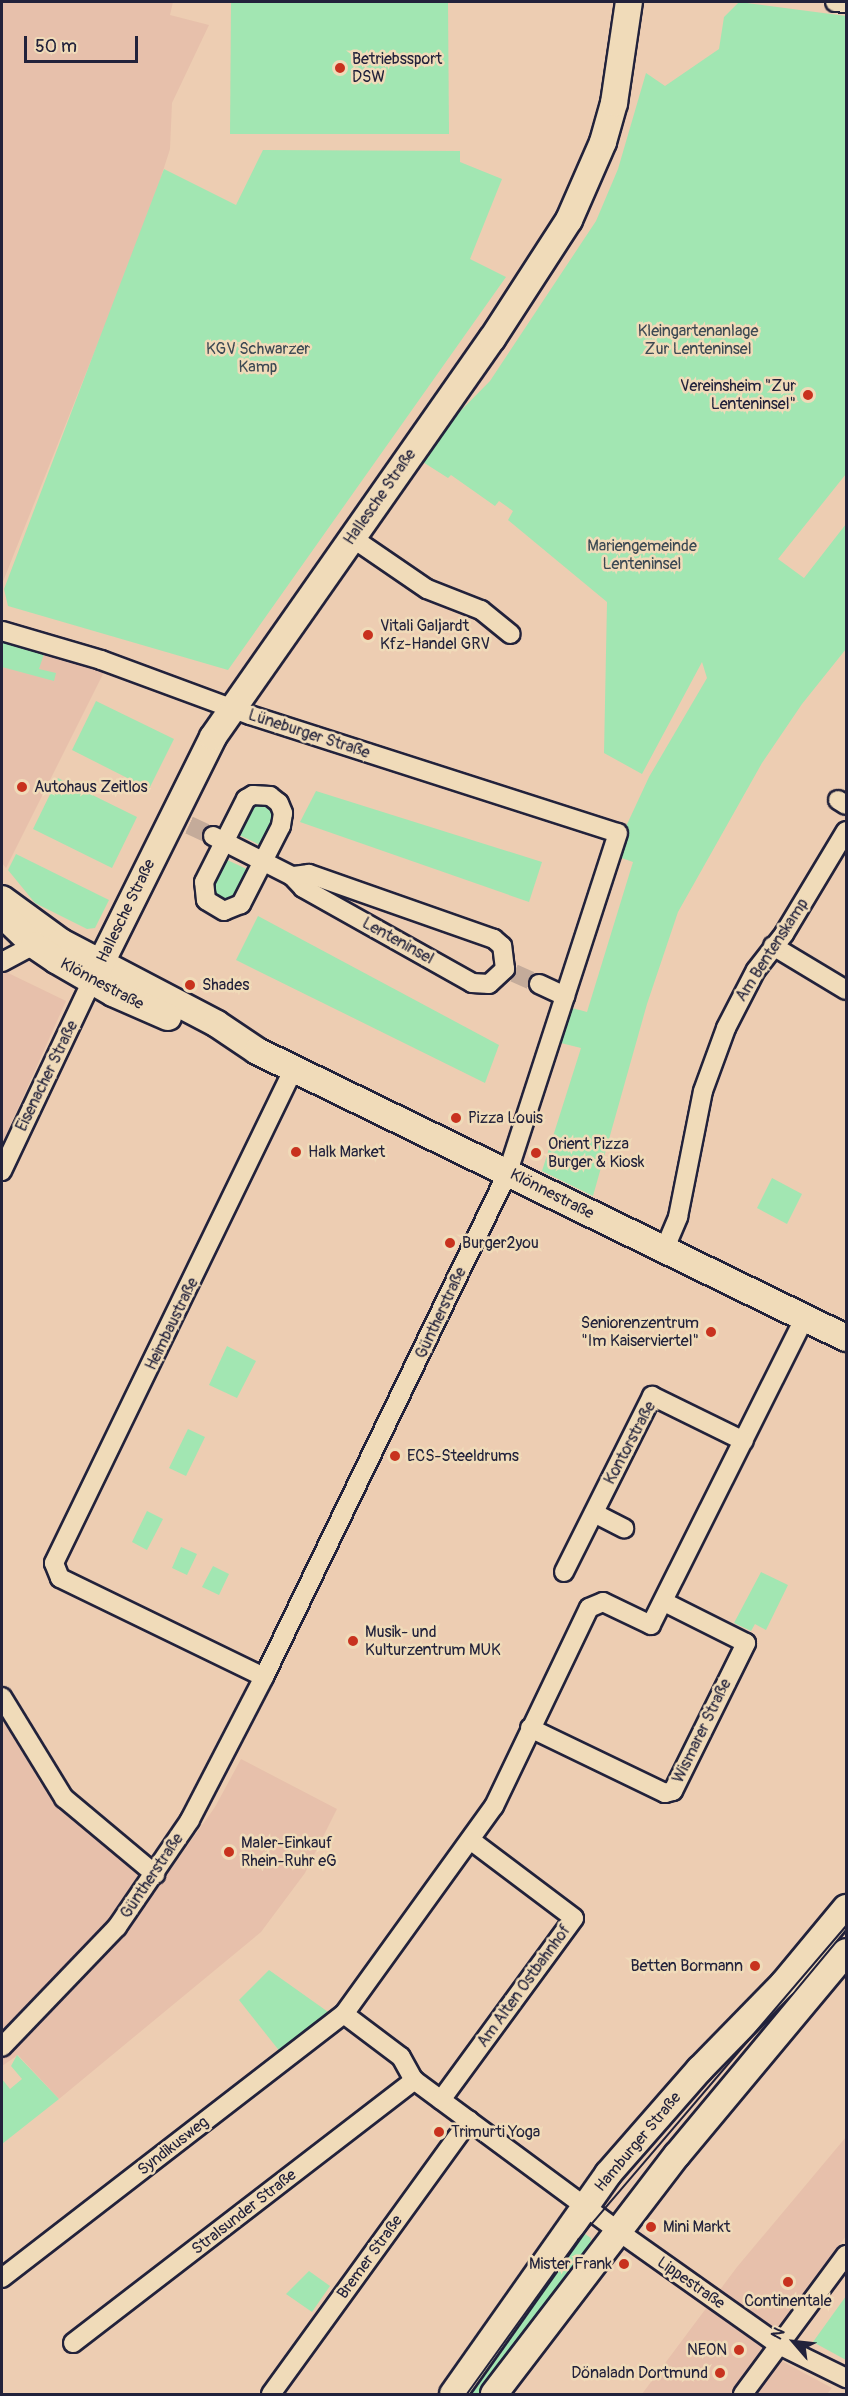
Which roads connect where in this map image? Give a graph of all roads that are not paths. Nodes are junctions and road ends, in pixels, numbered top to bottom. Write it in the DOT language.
graph roads {
  1 [pos="629,2"];
  2 [pos="835,2"];
  3 [pos="846,3"];
  4 [pos="351,537"];
  5 [pos="2,631"];
  6 [pos="511,634"];
  7 [pos="232,707"];
  8 [pos="846,831"];
  9 [pos="618,833"];
  10 [pos="219,839"];
  11 [pos="263,861"];
  12 [pos="292,876"];
  13 [pos="2,901"];
  14 [pos="33,945"];
  15 [pos="773,946"];
  16 [pos="2,962"];
  17 [pos="96,972"];
  18 [pos="539,984"];
  19 [pos="846,990"];
  20 [pos="565,996"];
  21 [pos="294,1068"];
  22 [pos="2,1171"];
  23 [pos="508,1172"];
  24 [pos="665,1248"];
  25 [pos="804,1319"];
  26 [pos="846,1338"];
  27 [pos="744,1441"];
  28 [pos="594,1513"];
  29 [pos="624,1528"];
  30 [pos="564,1572"];
  31 [pos="664,1602"];
  32 [pos="264,1677"];
  33 [pos="2,1697"];
  34 [pos="530,1728"];
  35 [pos="472,1841"];
  36 [pos="154,1874"];
  37 [pos="846,1908"];
  38 [pos="846,1952"];
  39 [pos="344,2014"];
  40 [pos="2,2047"];
  41 [pos="414,2080"];
  42 [pos="441,2100"];
  43 [pos="469,2120"];
  44 [pos="602,2219"];
  45 [pos="846,2255"];
  46 [pos="2,2278"];
  47 [pos="73,2343"];
  48 [pos="779,2345"];
  49 [pos="846,2378"];
  50 [pos="271,2394"];
  51 [pos="453,2394"];
  52 [pos="494,2394"];
  53 [pos="742,2394"];
  1 -- 4 [label="main road, Hallesche Straße"];
  2 -- 3 [label="street"];
  4 -- 6 [label="street"];
  4 -- 7 [label="main road, Hallesche Straße"];
  5 -- 7 [label="street, Lüneburger Straße"];
  7 -- 9 [label="street, Lüneburger Straße"];
  7 -- 17 [label="main road, Hallesche Straße"];
  8 -- 15 [label="street, Am Bentenskamp"];
  9 -- 20 [label="street, Güntherstraße"];
  10 -- 11 [label="street, Lenteninsel"];
  10 -- 11 [label="street"];
  10 -- 11 [label="street"];
  11 -- 12 [label="street, Lenteninsel"];
  12 -- 12 [label="street, Lenteninsel"];
  13 -- 14 [label="main road, Klönnestraße"];
  13 -- 17 [label="main road, Klönnestraße"];
  14 -- 16 [label="street"];
  14 -- 17 [label="main road, Klönnestraße"];
  15 -- 19 [label="street"];
  15 -- 24 [label="street, Am Bentenskamp"];
  17 -- 21 [label="main road, Klönnestraße"];
  17 -- 22 [label="street, Eisenacher Straße"];
  18 -- 20 [label="street"];
  20 -- 23 [label="street, Güntherstraße"];
  21 -- 23 [label="main road, Klönnestraße"];
  21 -- 32 [label="street, Heimbaustraße"];
  23 -- 24 [label="main road, Klönnestraße"];
  23 -- 32 [label="street, Güntherstraße"];
  24 -- 25 [label="main road, Klönnestraße"];
  25 -- 26 [label="main road, Klönnestraße"];
  25 -- 27 [label="street"];
  27 -- 28 [label="street, Kontorstraße"];
  27 -- 31 [label="street"];
  28 -- 29 [label="street"];
  28 -- 30 [label="street, Kontorstraße"];
  31 -- 34 [label="street"];
  31 -- 34 [label="street, Wismarer Straße"];
  32 -- 36 [label="street, Güntherstraße"];
  33 -- 36 [label="street"];
  34 -- 35 [label="street"];
  35 -- 39 [label="street"];
  35 -- 42 [label="street, Am Alten Ostbahnhof"];
  36 -- 40 [label="street, Güntherstraße"];
  37 -- 44 [label="main road, Hamburger Straße"];
  38 -- 44 [label="main road, Hamburger Straße"];
  39 -- 41 [label="street"];
  39 -- 46 [label="street, Syndikusweg"];
  41 -- 42 [label="street"];
  41 -- 47 [label="street, Stralsunder Straße"];
  42 -- 43 [label="street"];
  43 -- 44 [label="street"];
  43 -- 50 [label="street, Bremer Straße"];
  44 -- 48 [label="street, Lippestraße"];
  44 -- 51 [label="main road, Hamburger Straße"];
  44 -- 52 [label="main road, Hamburger Straße"];
  45 -- 48 [label="street"];
  48 -- 49 [label="street, Lippestraße"];
  48 -- 53 [label="street"];
}
